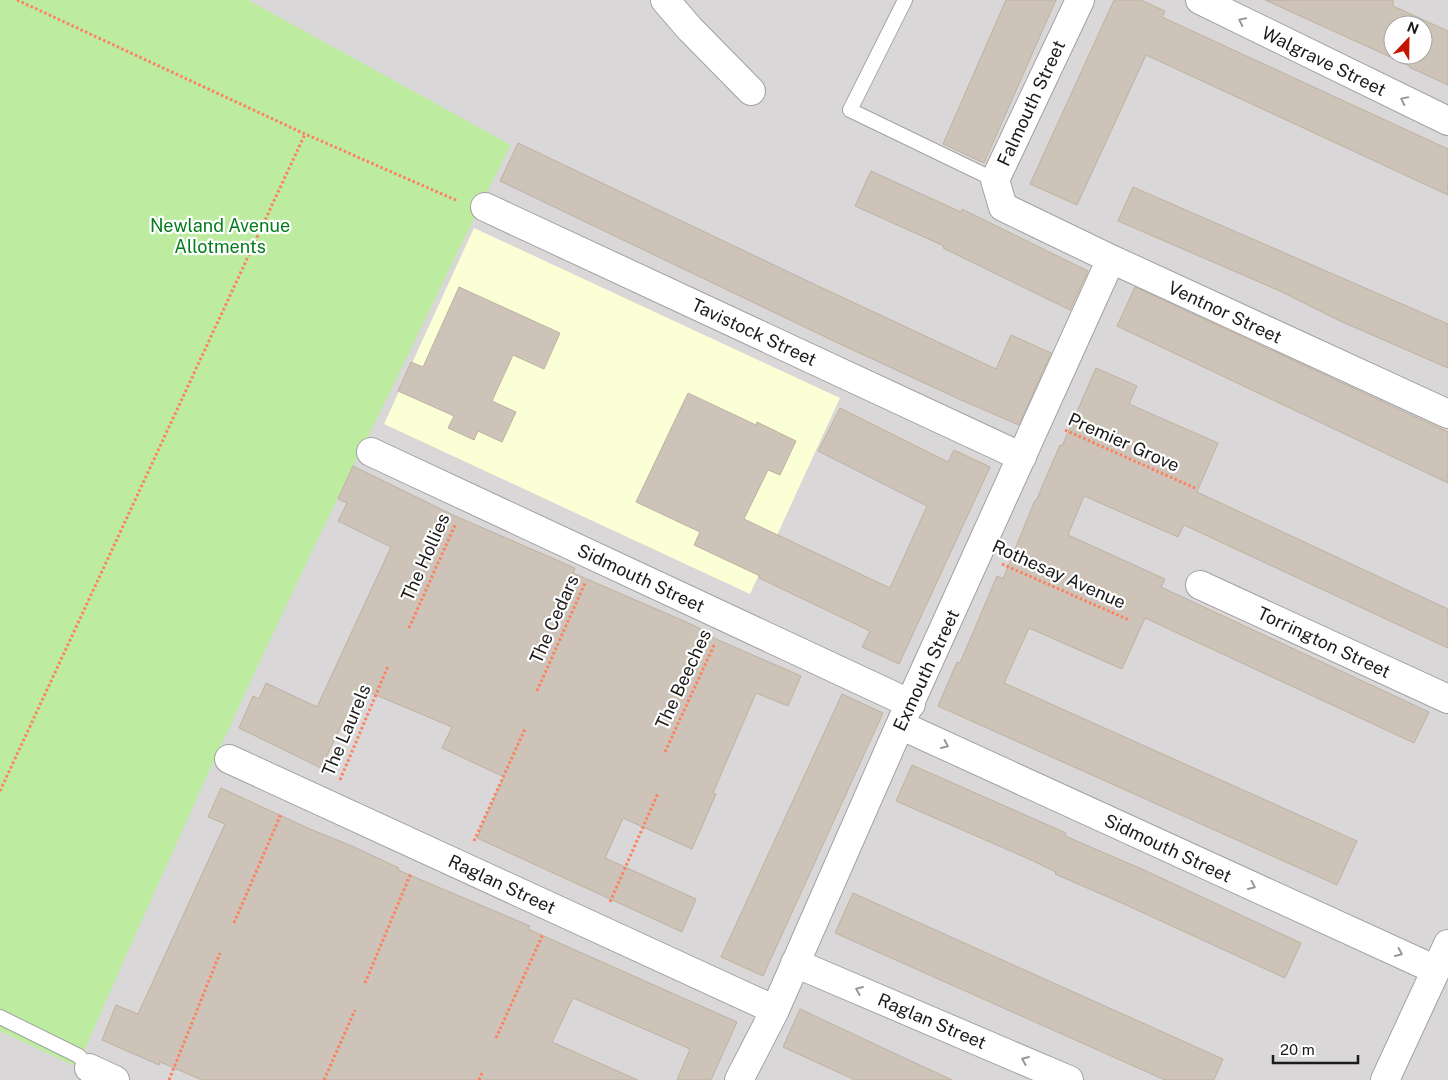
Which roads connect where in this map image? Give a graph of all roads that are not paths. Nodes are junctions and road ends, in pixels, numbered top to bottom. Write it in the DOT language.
graph roads {
  1 [pos="665,0"];
  2 [pos="905,0"];
  3 [pos="1080,0"];
  4 [pos="1200,0"];
  5 [pos="751,91"];
  6 [pos="1448,121"];
  7 [pos="995,180"];
  8 [pos="474,205"];
  9 [pos="1003,206"];
  10 [pos="1111,259"];
  11 [pos="1448,414"];
  12 [pos="371,452"];
  13 [pos="1022,457"];
  14 [pos="1200,585"];
  15 [pos="1448,699"];
  16 [pos="906,715"];
  17 [pos="229,759"];
  18 [pos="1448,944"];
  19 [pos="795,963"];
  20 [pos="1436,970"];
  21 [pos="775,1010"];
  22 [pos="0,1017"];
  23 [pos="89,1068"];
  24 [pos="115,1080"];
  25 [pos="739,1080"];
  26 [pos="1070,1080"];
  27 [pos="1386,1080"];
  1 -- 5 [label="street"];
  2 -- 7 [label="lane"];
  3 -- 7 [label="street, Falmouth Street"];
  6 -- 4 [label="street, Walgrave Street, one-way"];
  7 -- 9 [label="street, Falmouth Street"];
  8 -- 13 [label="street, Tavistock Street"];
  9 -- 10 [label="street, Ventnor Street"];
  10 -- 11 [label="street, Ventnor Street"];
  10 -- 13 [label="street, Exmouth Street"];
  12 -- 16 [label="street, Sidmouth Street"];
  13 -- 16 [label="street, Exmouth Street"];
  14 -- 15 [label="street, Torrington Street"];
  16 -- 19 [label="street, Exmouth Street"];
  16 -- 20 [label="street, Sidmouth Street, one-way"];
  17 -- 21 [label="street, Raglan Street"];
  18 -- 20 [label="street"];
  19 -- 21 [label="street, Exmouth Street"];
  26 -- 19 [label="street, Raglan Street, one-way"];
  20 -- 27 [label="street"];
  21 -- 25 [label="street, Exmouth Street"];
  22 -- 23 [label="lane"];
  23 -- 24 [label="street"];
}
